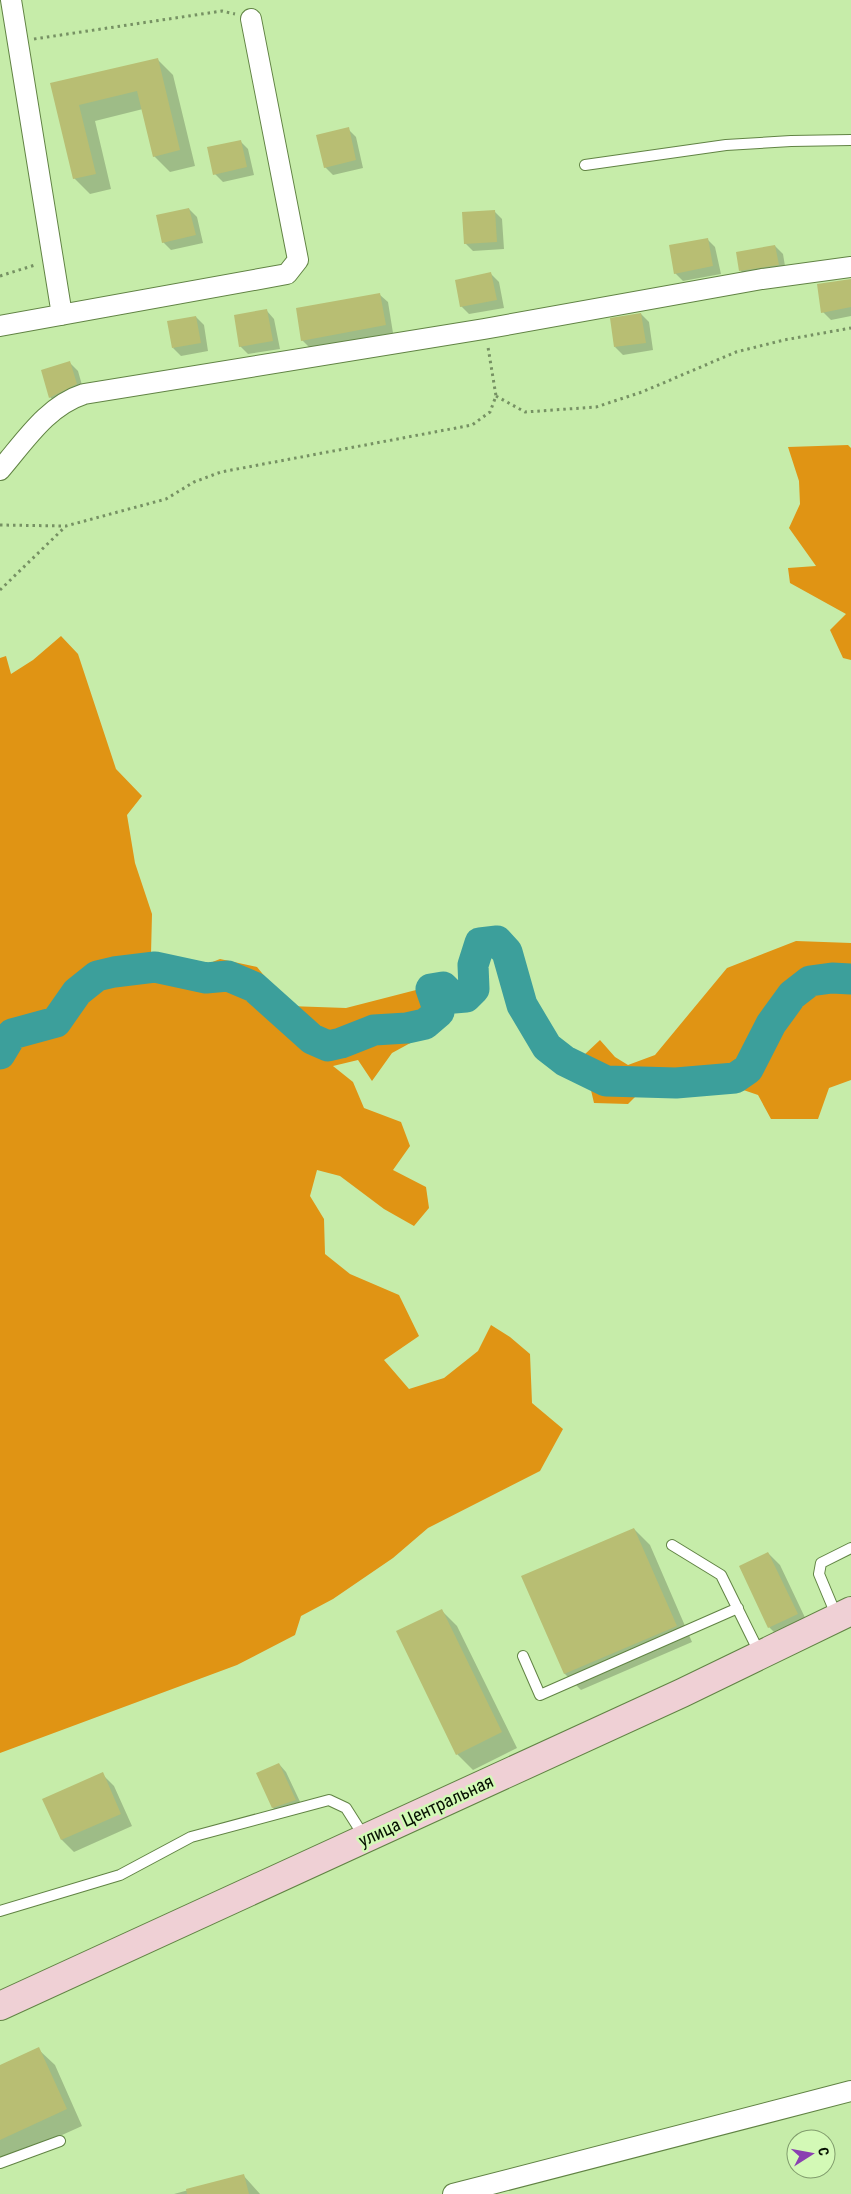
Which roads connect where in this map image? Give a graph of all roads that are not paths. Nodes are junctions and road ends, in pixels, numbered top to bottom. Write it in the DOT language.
graph roads {
  1 [pos="11,0"];
  2 [pos="251,19"];
  3 [pos="851,140"];
  4 [pos="585,165"];
  5 [pos="851,268"];
  6 [pos="62,315"];
  7 [pos="0,326"];
  8 [pos="0,470"];
  9 [pos="672,1545"];
  10 [pos="851,1548"];
  11 [pos="738,1608"];
  12 [pos="844,1615"];
  13 [pos="761,1655"];
  14 [pos="523,1656"];
  15 [pos="366,1839"];
  16 [pos="0,1911"];
  17 [pos="0,2006"];
  18 [pos="851,2091"];
  19 [pos="60,2141"];
  20 [pos="0,2163"];
  21 [pos="453,2194"];
  1 -- 6 [label="street"];
  2 -- 6 [label="street"];
  3 -- 4 [label="lane"];
  5 -- 8 [label="street"];
  6 -- 7 [label="street"];
  9 -- 11 [label="lane"];
  10 -- 12 [label="lane"];
  11 -- 13 [label="lane"];
  11 -- 14 [label="lane"];
  12 -- 13 [label="main road, улица Центральная"];
  13 -- 15 [label="main road, улица Центральная"];
  15 -- 16 [label="lane"];
  15 -- 17 [label="main road, улица Центральная"];
  18 -- 21 [label="street"];
  19 -- 20 [label="lane"];
}
